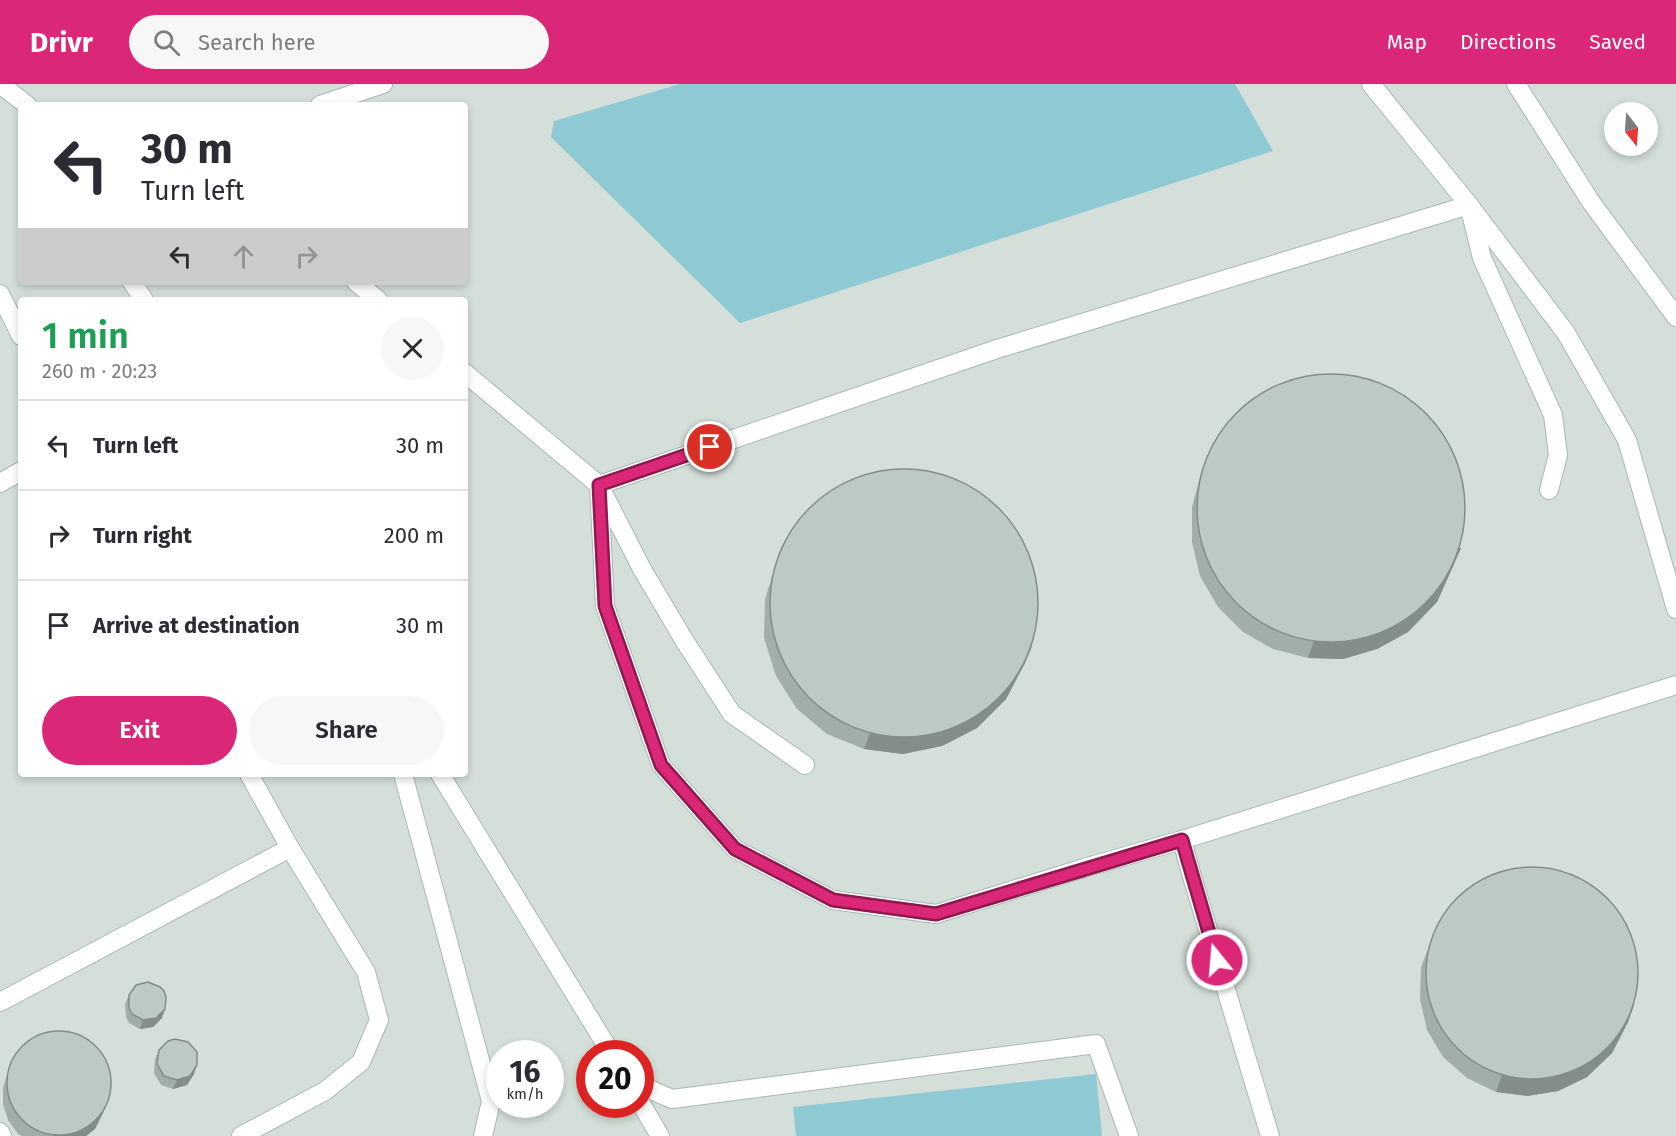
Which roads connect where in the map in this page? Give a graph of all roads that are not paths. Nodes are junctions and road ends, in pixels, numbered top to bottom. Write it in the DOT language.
graph roads {
  1 [pos="0,84"];
  2 [pos="383,84"];
  3 [pos="1371,84"];
  4 [pos="1516,84"];
  5 [pos="23,102"];
  6 [pos="329,102"];
  7 [pos="1469,205"];
  8 [pos="360,285"];
  9 [pos="0,294"];
  10 [pos="374,297"];
  11 [pos="1676,317"];
  12 [pos="18,330"];
  13 [pos="468,376"];
  14 [pos="18,473"];
  15 [pos="0,483"];
  16 [pos="599,485"];
  17 [pos="1549,490"];
  18 [pos="1676,609"];
  19 [pos="1676,685"];
  20 [pos="806,765"];
  21 [pos="251,777"];
  22 [pos="404,777"];
  23 [pos="442,777"];
  24 [pos="1182,840"];
  25 [pos="290,848"];
  26 [pos="0,1002"];
  27 [pos="603,1040"];
  28 [pos="654,1091"];
  29 [pos="649,1118"];
  30 [pos="241,1136"];
  31 [pos="483,1136"];
  32 [pos="660,1136"];
  33 [pos="1129,1136"];
  34 [pos="1270,1136"];
  1 -- 5 [label="street"];
  2 -- 6 [label="street"];
  3 -- 7 [label="street"];
  4 -- 11 [label="street"];
  7 -- 16 [label="street"];
  7 -- 17 [label="street"];
  7 -- 18 [label="street"];
  8 -- 10 [label="street"];
  9 -- 12 [label="street"];
  13 -- 16 [label="street"];
  14 -- 15 [label="street"];
  16 -- 20 [label="street"];
  16 -- 24 [label="street"];
  19 -- 24 [label="street"];
  21 -- 25 [label="street"];
  22 -- 31 [label="street"];
  23 -- 27 [label="street"];
  24 -- 34 [label="street"];
  25 -- 26 [label="street"];
  25 -- 30 [label="street"];
  28 -- 33 [label="street"];
  29 -- 32 [label="street"];
}
